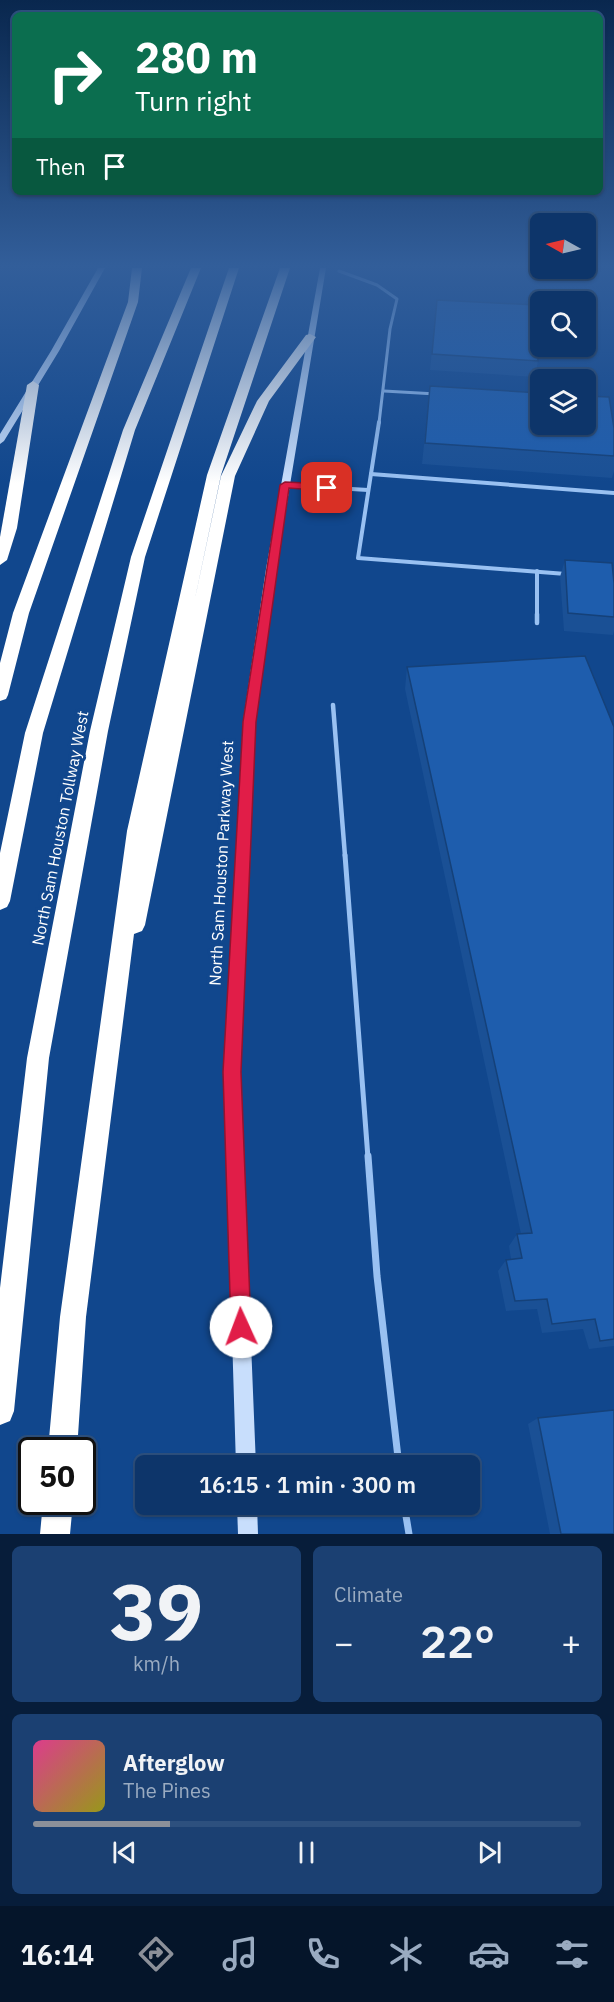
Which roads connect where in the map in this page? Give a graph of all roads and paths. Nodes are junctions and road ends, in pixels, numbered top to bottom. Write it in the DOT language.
graph roads {
  1 [pos="61,340"];
  2 [pos="119,340"];
  3 [pos="168,340"];
  4 [pos="210,340"];
  5 [pos="262,340"];
  6 [pos="308,340"];
  7 [pos="310,340"];
  8 [pos="388,340"];
  9 [pos="33,385"];
  10 [pos="384,391"];
  11 [pos="446,395"];
  12 [pos="0,441"];
  13 [pos="371,474"];
  14 [pos="285,485"];
  15 [pos="368,490"];
  16 [pos="614,493"];
  17 [pos="0,560"];
  18 [pos="537,572"];
  19 [pos="570,574"];
  20 [pos="537,622"];
  21 [pos="0,695"];
  22 [pos="333,705"];
  23 [pos="0,901"];
  24 [pos="106,1071"];
  25 [pos="0,1412"];
  26 [pos="63,1437"];
  27 [pos="246,1455"];
  28 [pos="398,1455"];
  29 [pos="57,1515"];
  30 [pos="247,1515"];
  31 [pos="406,1515"];
  32 [pos="55,1534"];
  33 [pos="248,1534"];
  34 [pos="409,1534"];
  1 -- 9 [label="main road"];
  2 -- 21 [label="highway"];
  3 -- 23 [label="highway"];
  4 -- 25 [label="highway, North Sam Houston Tollway West"];
  5 -- 24 [label="highway"];
  6 -- 24 [label="highway"];
  7 -- 14 [label="main road, North Sam Houston Parkway West"];
  8 -- 10 [label="lane"];
  9 -- 12 [label="main road"];
  9 -- 17 [label="highway"];
  10 -- 11 [label="lane"];
  10 -- 13 [label="lane"];
  13 -- 15 [label="lane"];
  13 -- 16 [label="lane"];
  14 -- 15 [label="lane"];
  14 -- 27 [label="main road, North Sam Houston Parkway West"];
  15 -- 18 [label="lane"];
  18 -- 19 [label="lane"];
  18 -- 20 [label="lane"];
  22 -- 28 [label="lane"];
  24 -- 26 [label="highway"];
  29 -- 32 [label="highway"];
  30 -- 33 [label="main road"];
  31 -- 34 [label="lane"];
}
